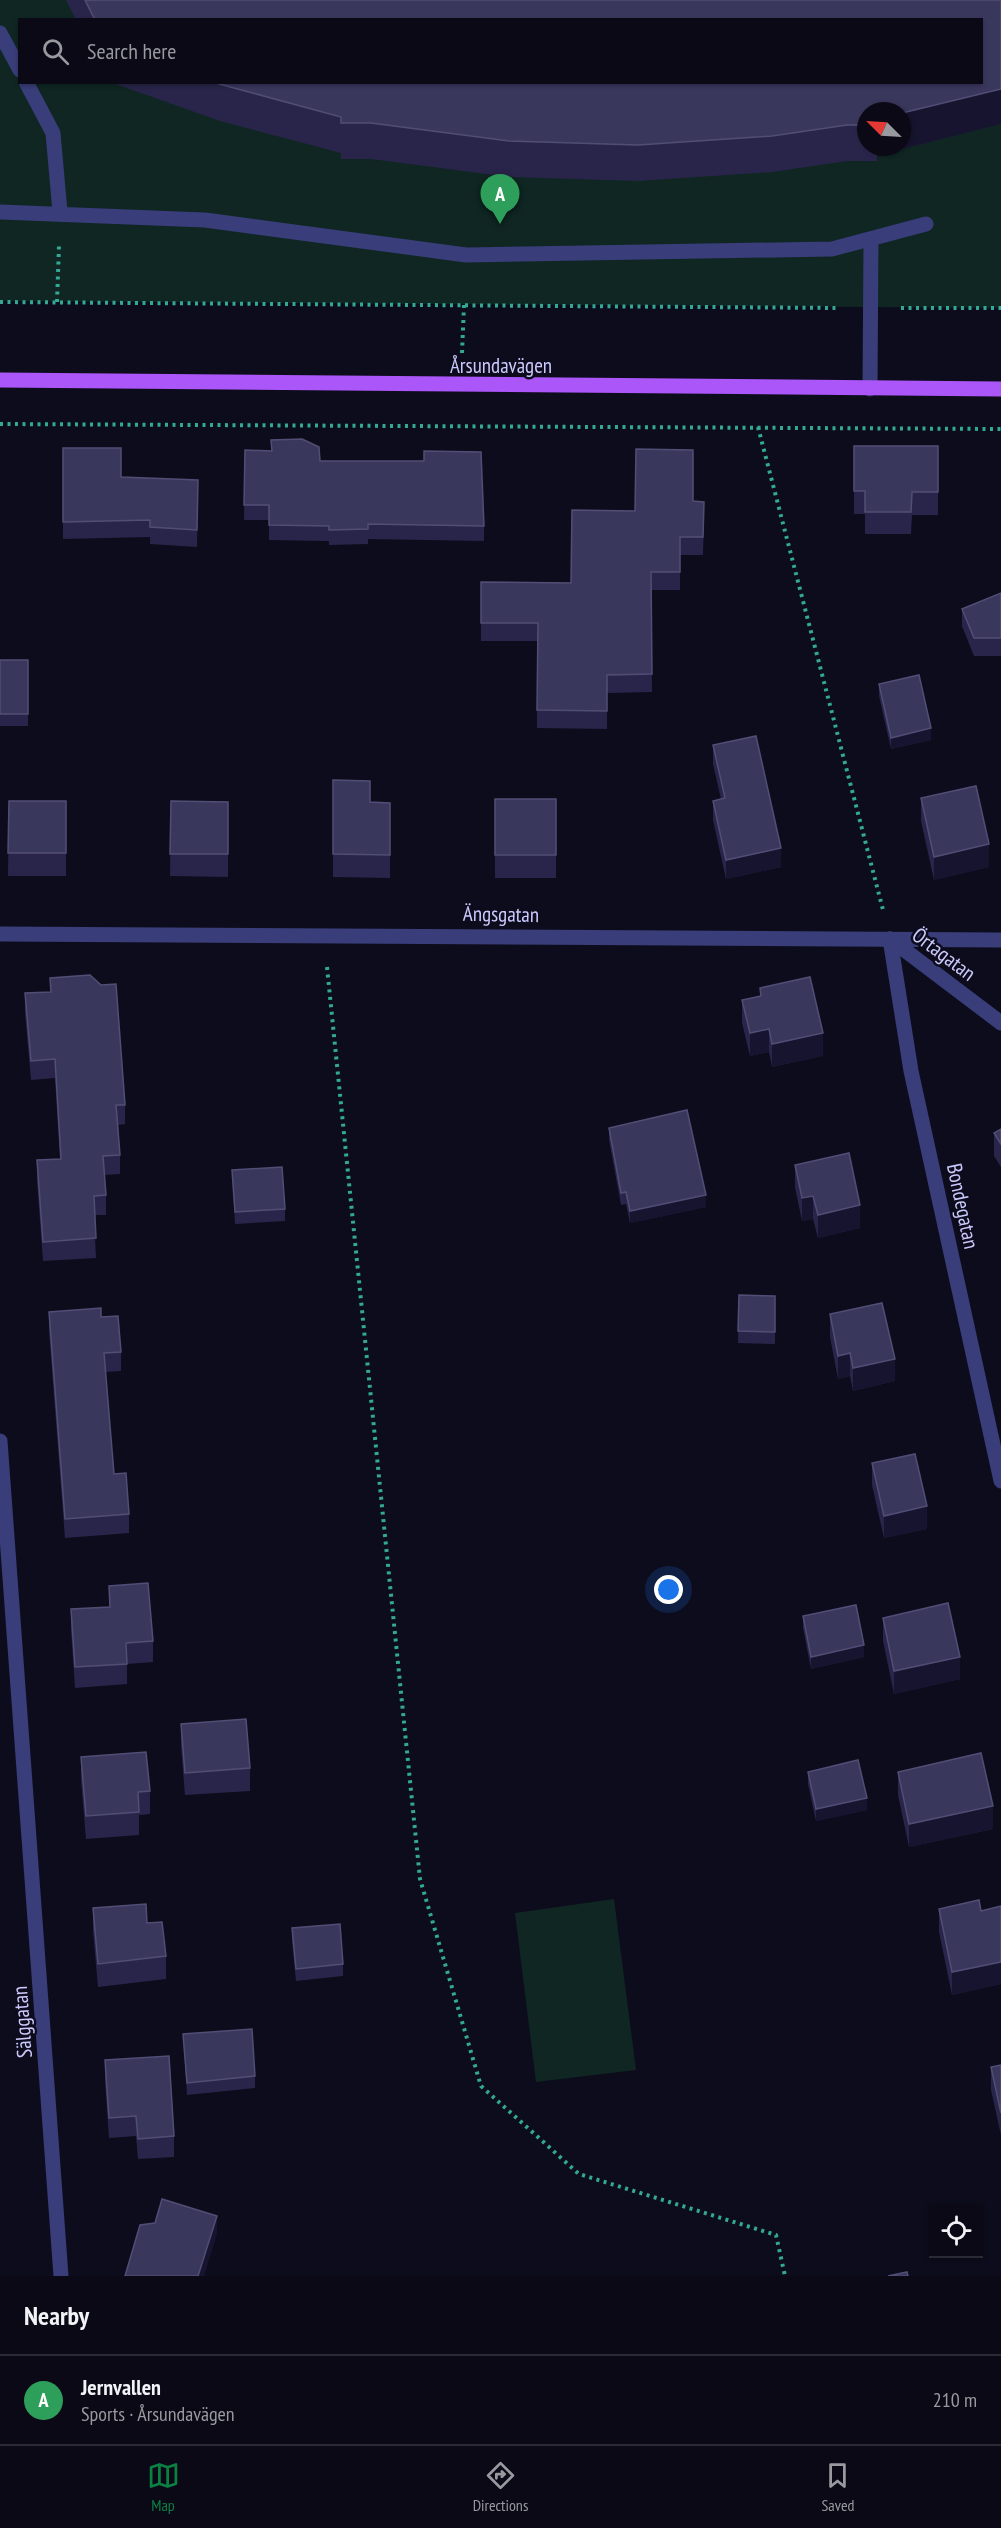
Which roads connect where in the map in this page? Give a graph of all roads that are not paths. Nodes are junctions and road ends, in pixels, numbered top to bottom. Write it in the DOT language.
graph roads {
  1 [pos="0,33"];
  2 [pos="18,66"];
  3 [pos="27,84"];
  4 [pos="0,212"];
  5 [pos="60,212"];
  6 [pos="926,224"];
  7 [pos="871,239"];
  8 [pos="0,380"];
  9 [pos="870,389"];
  10 [pos="1001,389"];
  11 [pos="0,934"];
  12 [pos="890,939"];
  13 [pos="1001,940"];
  14 [pos="1001,1023"];
  15 [pos="0,1441"];
  16 [pos="1001,1481"];
  17 [pos="61,2276"];
  1 -- 2 [label="street"];
  3 -- 5 [label="street"];
  4 -- 5 [label="street"];
  5 -- 7 [label="street"];
  6 -- 7 [label="street"];
  7 -- 9 [label="street"];
  8 -- 9 [label="main road, Årsundavägen"];
  9 -- 10 [label="main road, Årsundavägen"];
  11 -- 12 [label="street, Ängsgatan"];
  12 -- 13 [label="street, Ängsgatan"];
  12 -- 14 [label="street, Örtagatan"];
  12 -- 16 [label="street, Bondegatan"];
  15 -- 17 [label="street, Sälggatan"];
}
